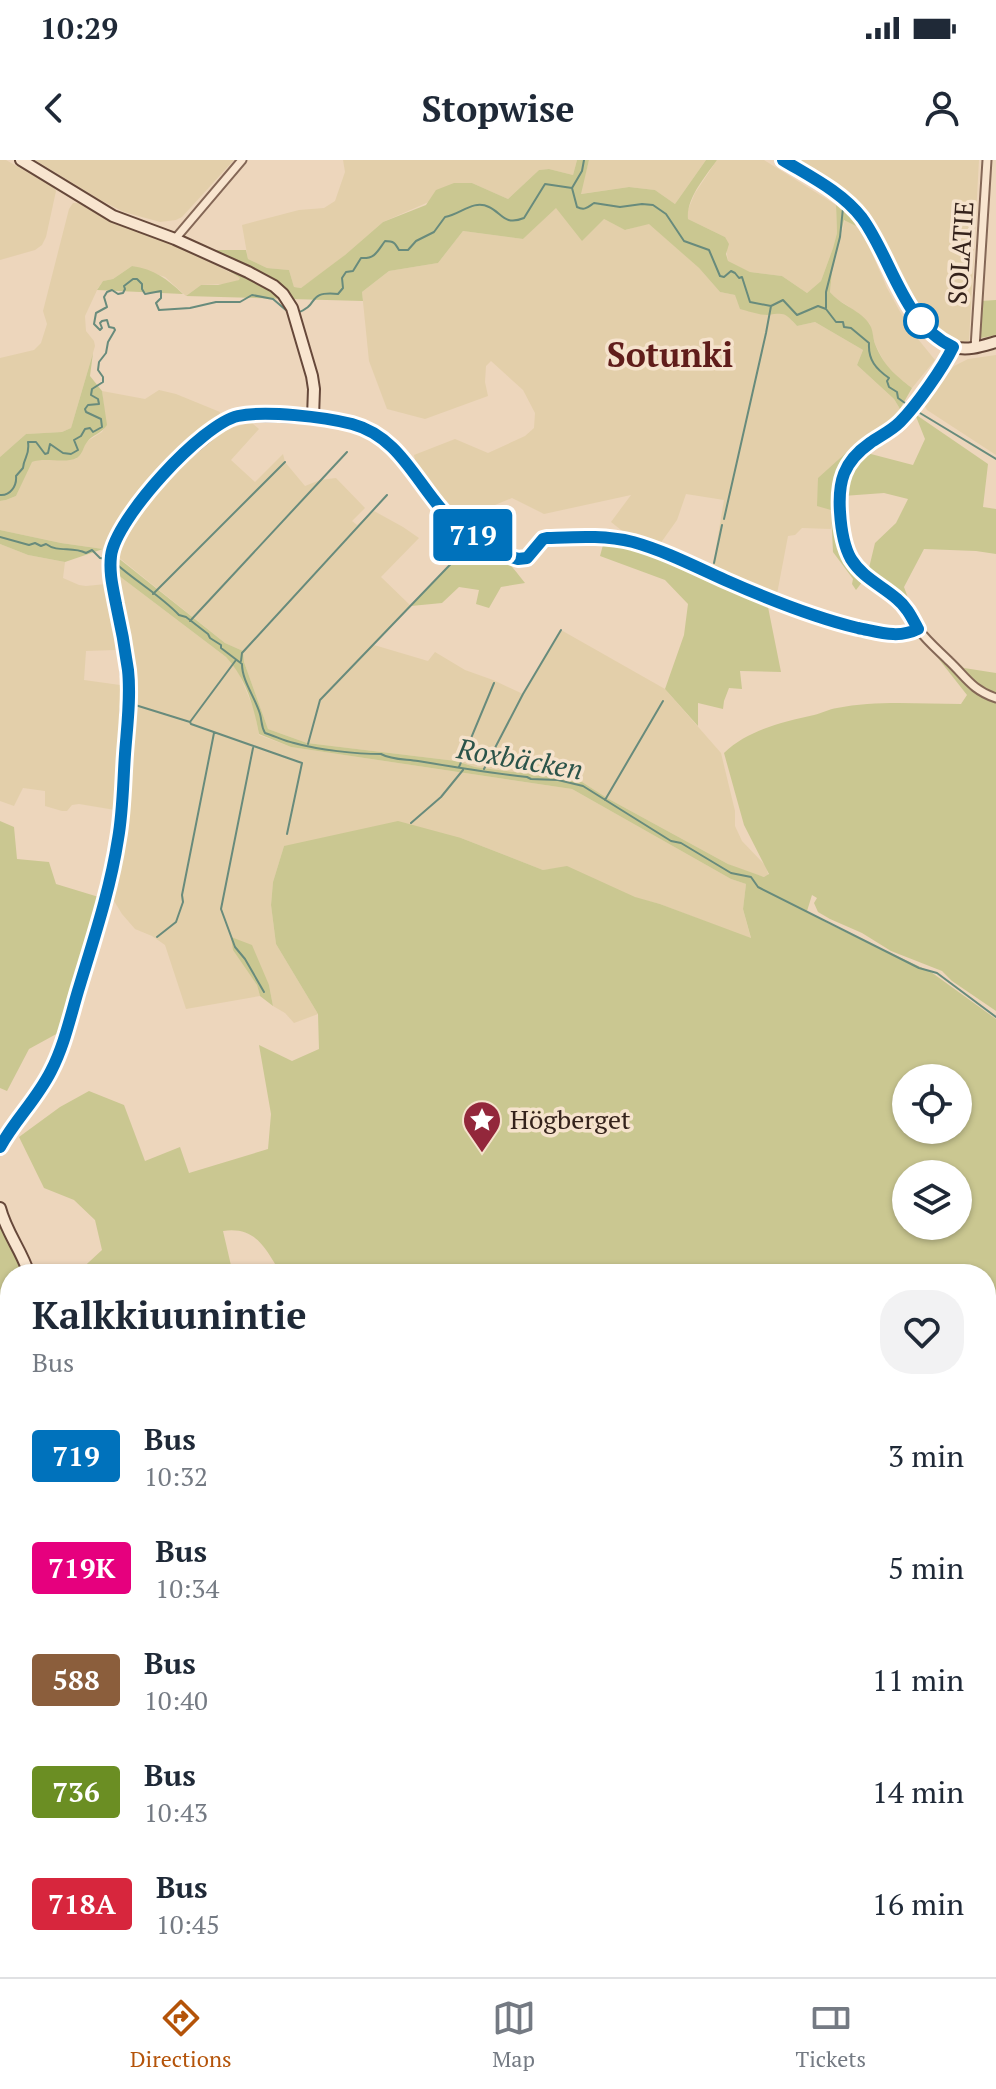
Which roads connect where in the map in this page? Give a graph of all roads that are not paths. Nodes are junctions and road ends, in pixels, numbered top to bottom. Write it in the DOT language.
graph roads {
  1 [pos="21,160"];
  2 [pos="242,160"];
  3 [pos="783,160"];
  4 [pos="987,160"];
  5 [pos="175,239"];
  6 [pos="996,342"];
  7 [pos="953,347"];
  8 [pos="975,348"];
  9 [pos="313,417"];
  10 [pos="918,629"];
  11 [pos="996,698"];
  12 [pos="0,1147"];
  13 [pos="0,1208"];
  14 [pos="26,1264"];
  1 -- 5 [label="street"];
  2 -- 5 [label="street"];
  3 -- 7 [label="street"];
  4 -- 8 [label="street, SOLATIE"];
  5 -- 9 [label="street"];
  6 -- 8 [label="street"];
  7 -- 8 [label="street"];
  7 -- 10 [label="street"];
  9 -- 10 [label="street"];
  9 -- 12 [label="street"];
  10 -- 11 [label="street"];
  13 -- 14 [label="street"];
}
